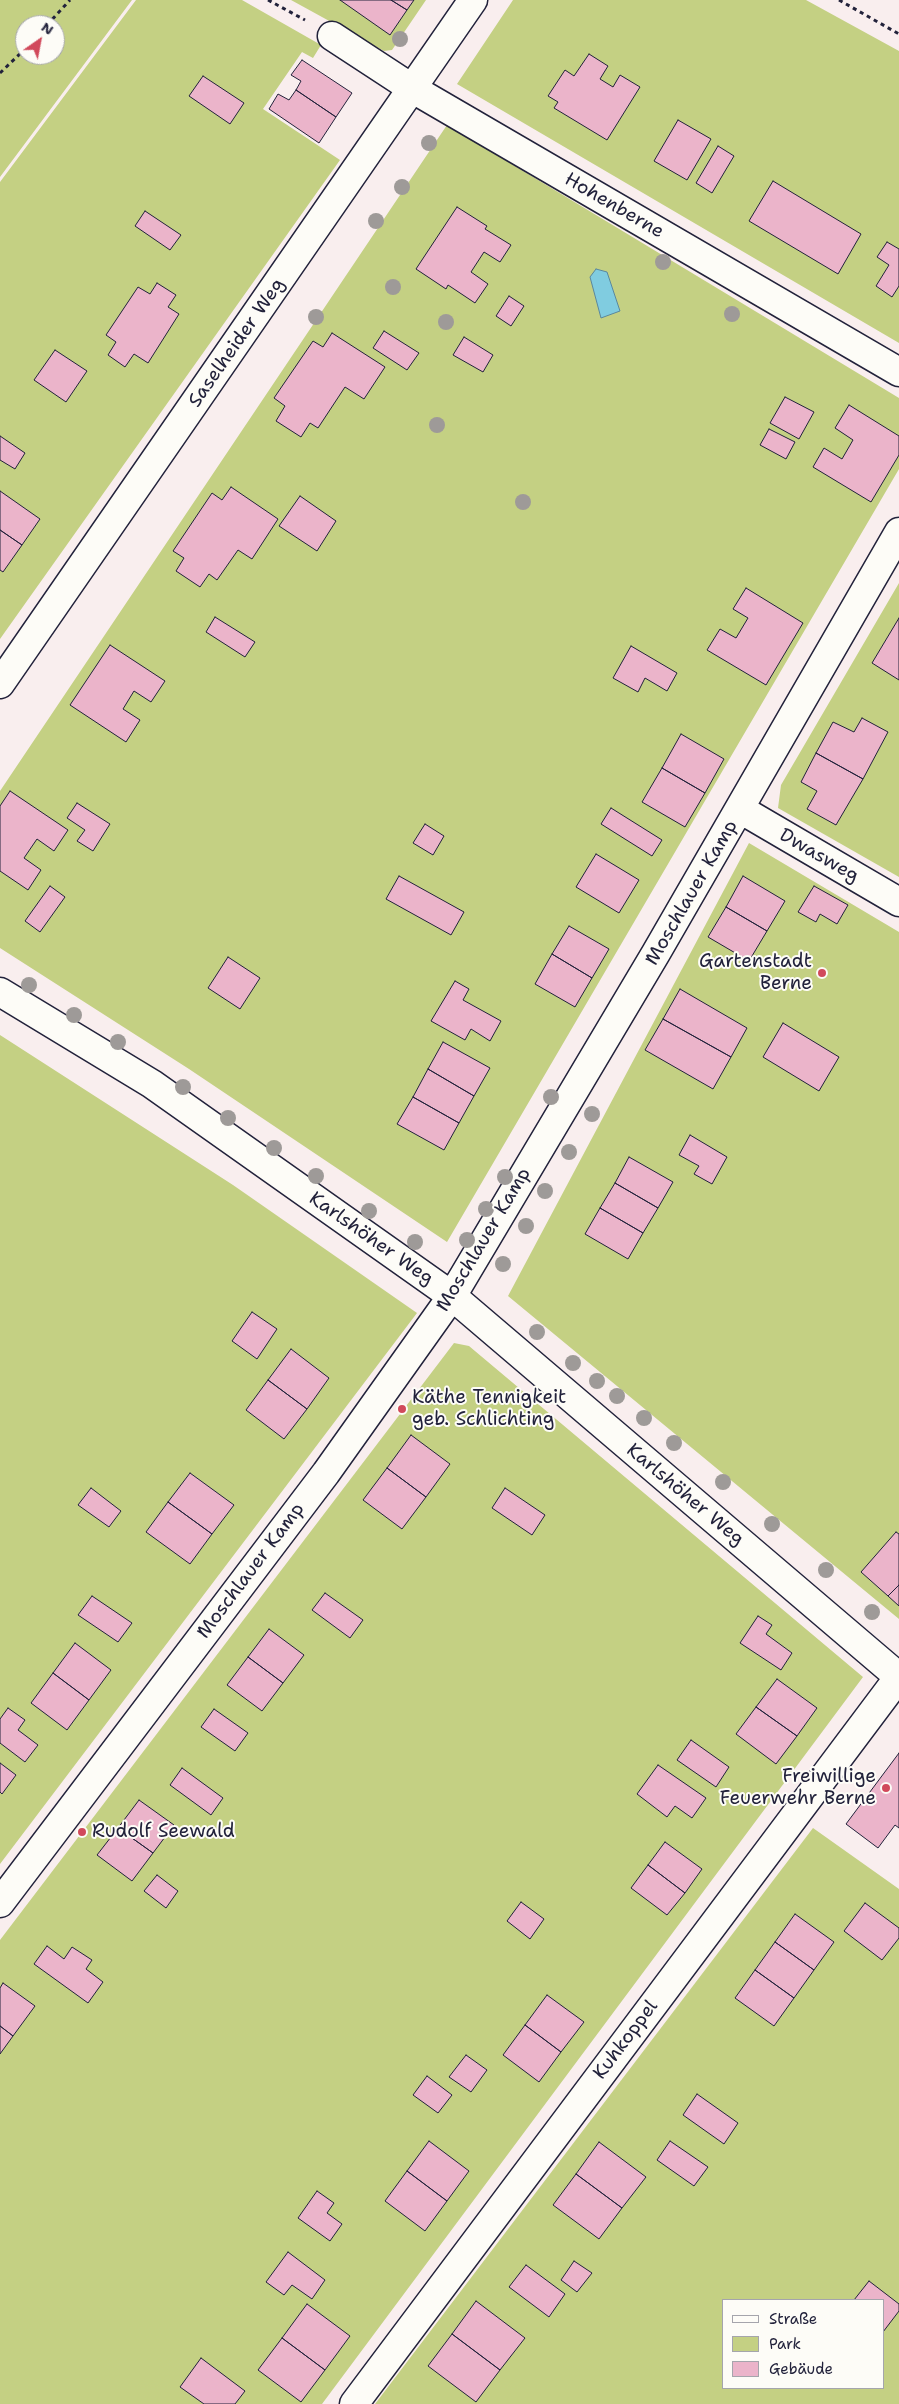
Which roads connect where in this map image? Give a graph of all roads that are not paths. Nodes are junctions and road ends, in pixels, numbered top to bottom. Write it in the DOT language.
graph roads {
  1 [pos="473,0"];
  2 [pos="332,36"];
  3 [pos="414,89"];
  4 [pos="899,372"];
  5 [pos="899,532"];
  6 [pos="0,684"];
  7 [pos="740,810"];
  8 [pos="899,902"];
  9 [pos="0,992"];
  10 [pos="452,1296"];
  11 [pos="899,1677"];
  12 [pos="0,1903"];
  13 [pos="354,2404"];
  1 -- 3 [label="street, Saselheider Weg"];
  2 -- 3 [label="street, Hohenberne"];
  3 -- 4 [label="street, Hohenberne"];
  3 -- 6 [label="street, Saselheider Weg"];
  5 -- 7 [label="street, Moschlauer Kamp"];
  7 -- 8 [label="street, Dwasweg"];
  7 -- 10 [label="street, Moschlauer Kamp"];
  9 -- 10 [label="street, Karlshöher Weg"];
  10 -- 11 [label="street, Karlshöher Weg"];
  10 -- 12 [label="street, Moschlauer Kamp"];
  11 -- 13 [label="street, Kuhkoppel"];
}
